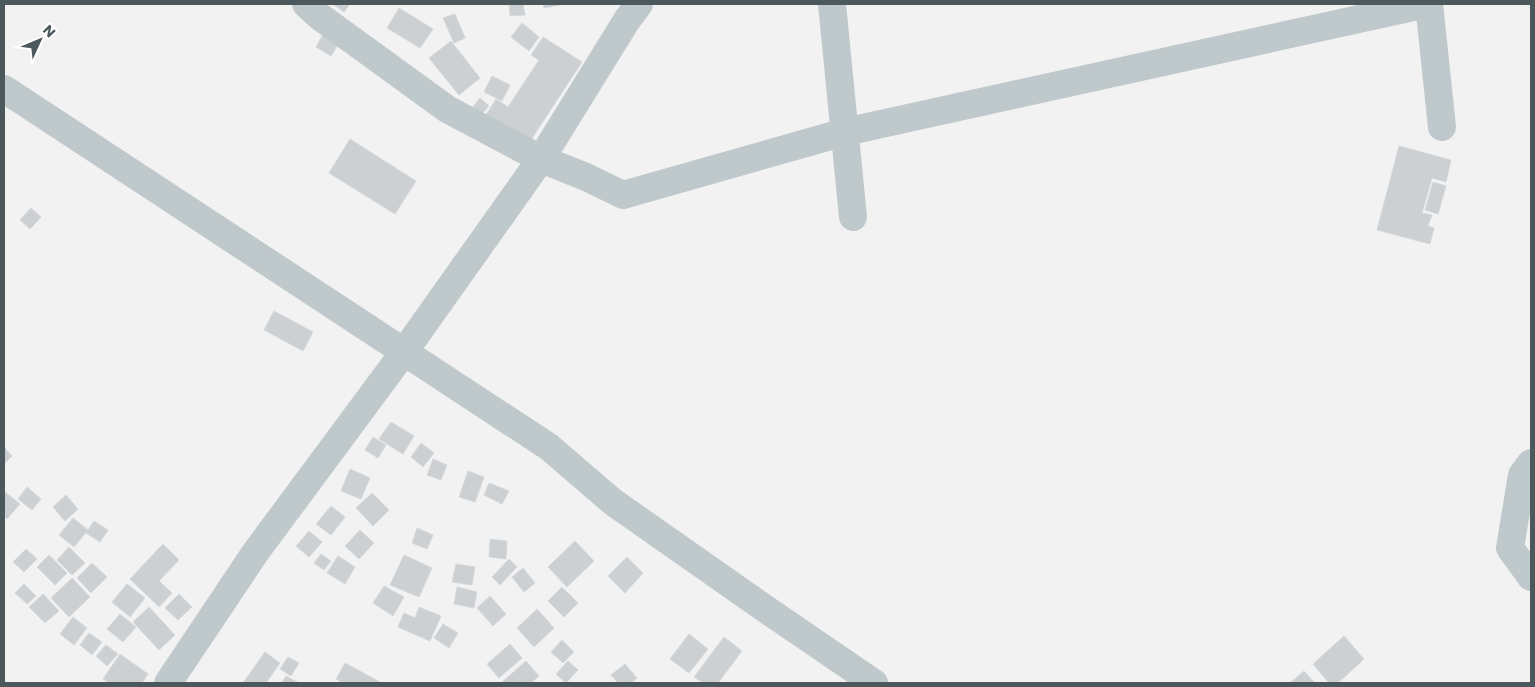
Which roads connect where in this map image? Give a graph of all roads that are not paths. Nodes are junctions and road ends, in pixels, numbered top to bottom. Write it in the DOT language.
graph roads {
  1 [pos="306,4"];
  2 [pos="639,4"];
  3 [pos="832,4"];
  4 [pos="1428,4"];
  5 [pos="4,89"];
  6 [pos="1442,127"];
  7 [pos="845,132"];
  8 [pos="541,159"];
  9 [pos="853,217"];
  10 [pos="404,352"];
  11 [pos="1531,463"];
  12 [pos="1531,576"];
  13 [pos="168,683"];
  14 [pos="874,683"];
  1 -- 8 [label="street"];
  2 -- 8 [label="street"];
  3 -- 7 [label="street"];
  4 -- 6 [label="street"];
  4 -- 7 [label="street"];
  5 -- 10 [label="street"];
  7 -- 8 [label="street"];
  7 -- 9 [label="street"];
  8 -- 10 [label="street"];
  10 -- 13 [label="street"];
  10 -- 14 [label="street"];
  11 -- 12 [label="street"];
}
